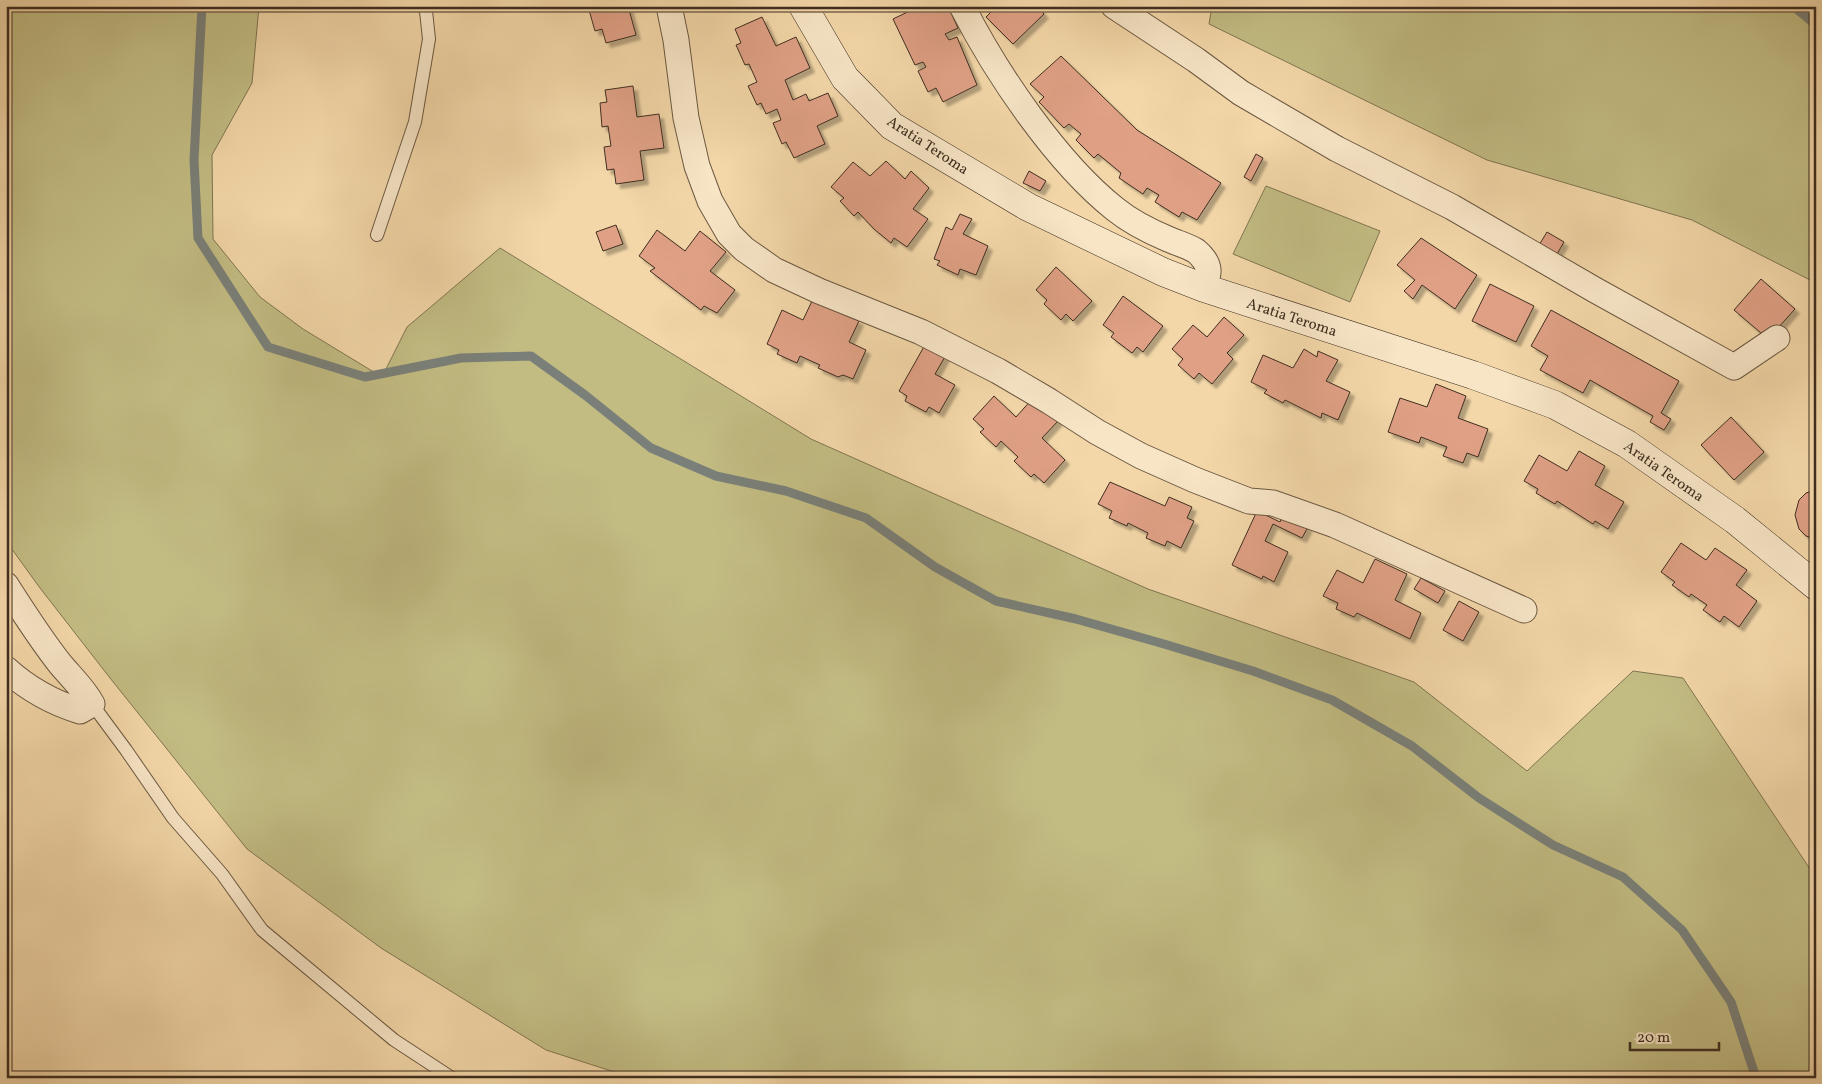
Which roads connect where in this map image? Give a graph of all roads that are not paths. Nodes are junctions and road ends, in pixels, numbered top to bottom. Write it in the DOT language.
graph roads {
  1 [pos="422,6"];
  2 [pos="669,6"];
  3 [pos="803,6"];
  4 [pos="962,6"];
  5 [pos="1114,6"];
  6 [pos="377,235"];
  7 [pos="1204,288"];
  8 [pos="1777,338"];
  9 [pos="6,585"];
  10 [pos="1816,586"];
  11 [pos="1524,610"];
  12 [pos="6,670"];
  13 [pos="92,704"];
  14 [pos="452,1078"];
  1 -- 6 [label="lane"];
  2 -- 11 [label="street"];
  3 -- 7 [label="main road, Aratia Teroma"];
  4 -- 7 [label="street"];
  5 -- 8 [label="street"];
  7 -- 10 [label="main road, Aratia Teroma"];
  9 -- 13 [label="street"];
  12 -- 13 [label="street"];
  13 -- 14 [label="lane"];
}
